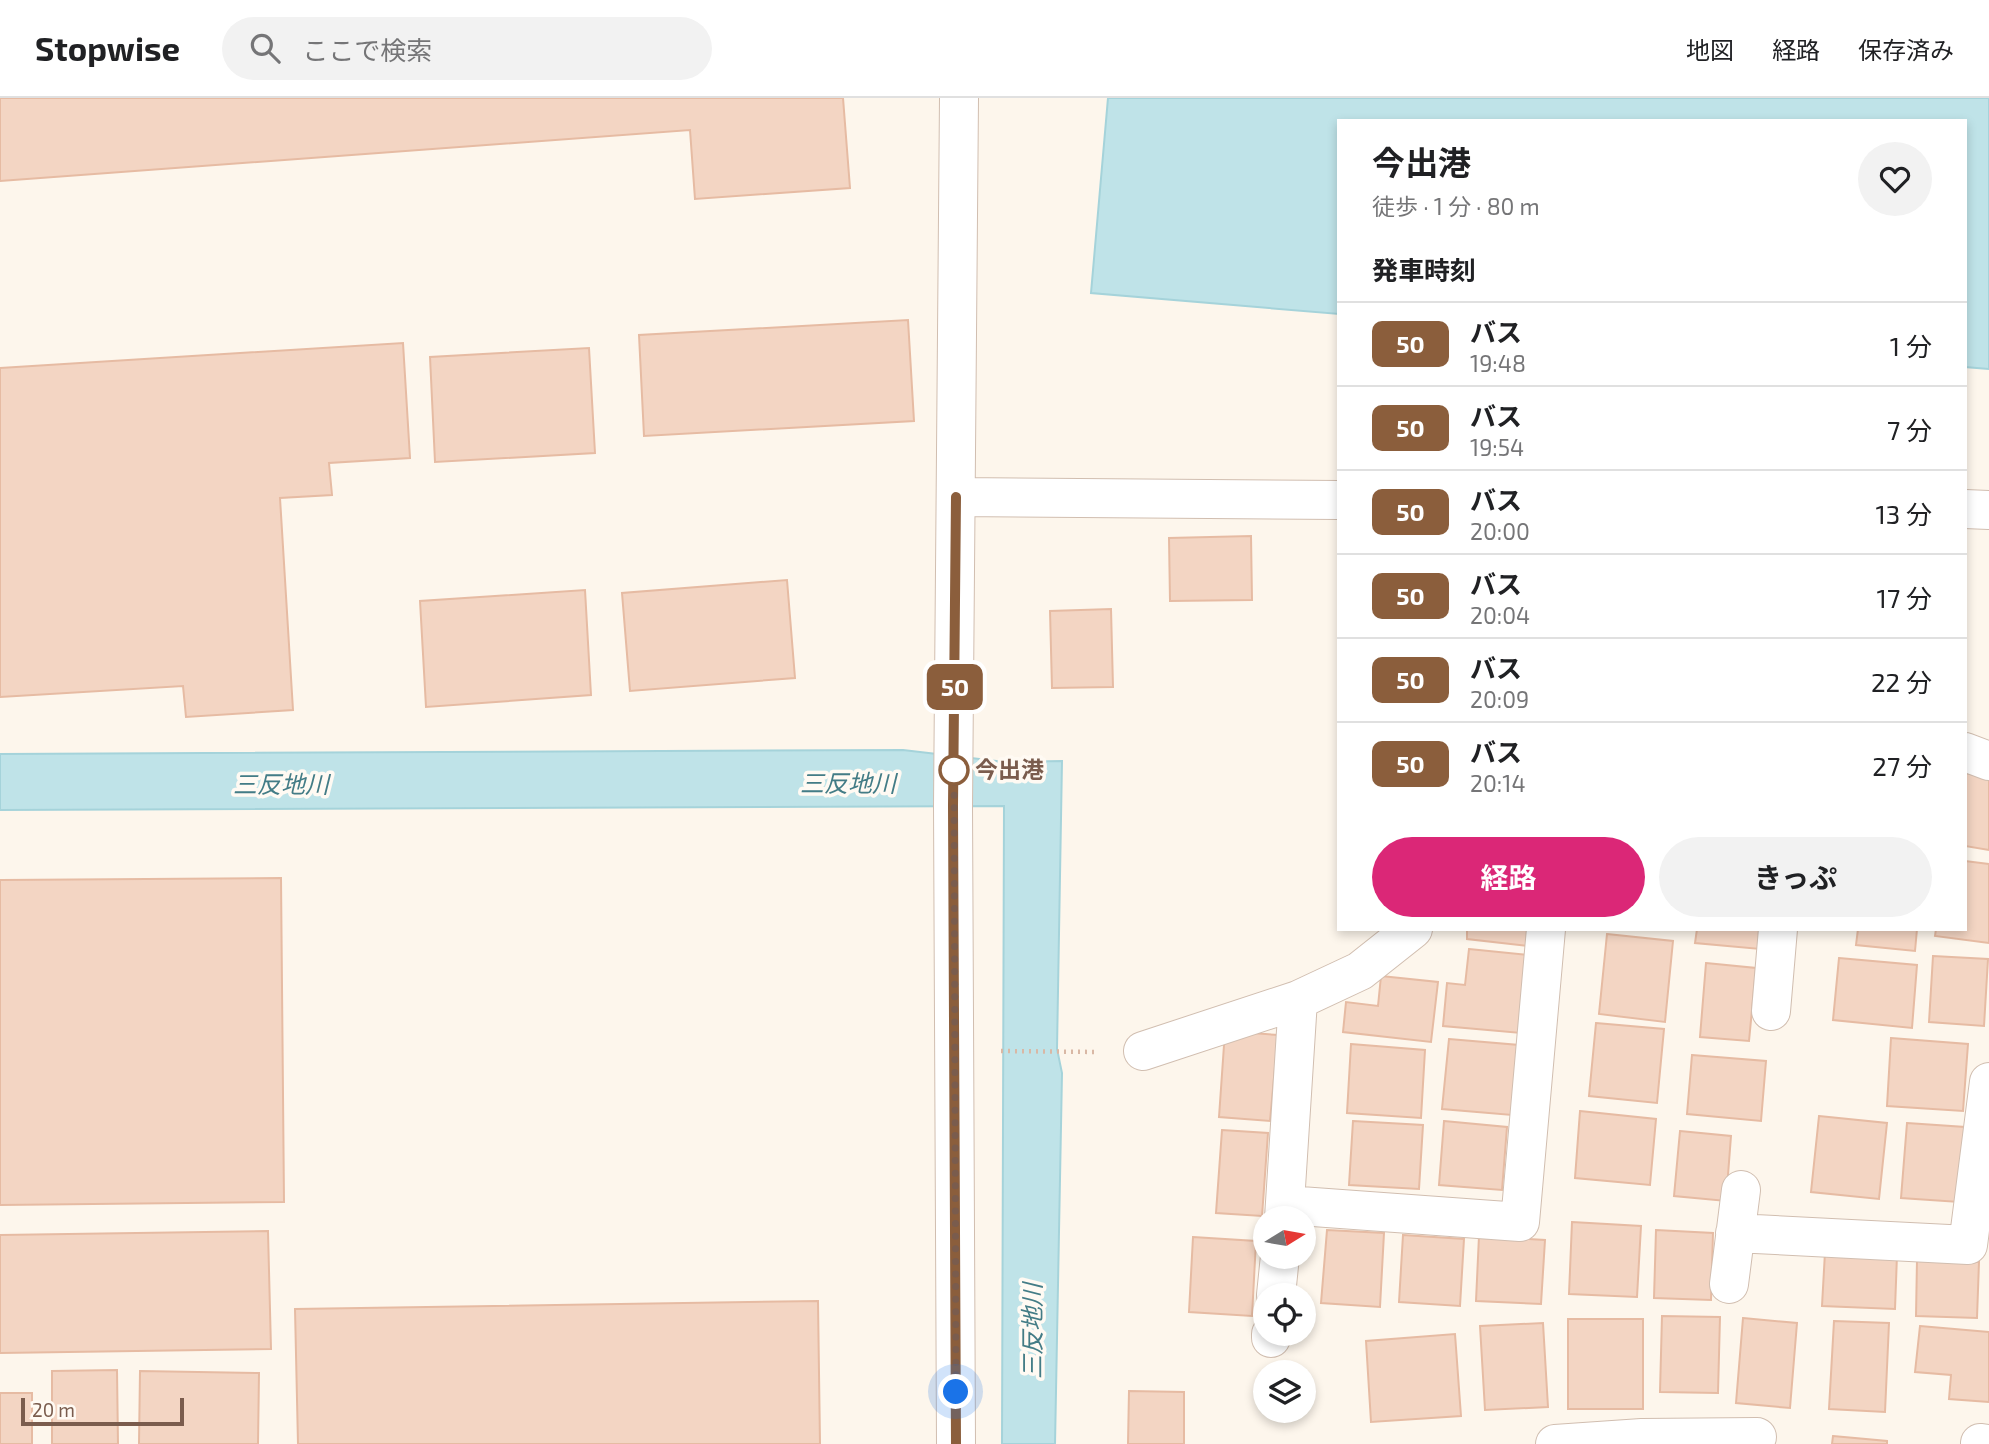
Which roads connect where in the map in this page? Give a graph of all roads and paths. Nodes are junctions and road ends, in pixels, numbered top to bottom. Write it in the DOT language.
graph roads {
  1 [pos="959,98"];
  2 [pos="956,497"];
  3 [pos="1337,500"];
  4 [pos="1967,509"];
  5 [pos="1989,510"];
  6 [pos="1967,753"];
  7 [pos="1989,761"];
  8 [pos="1410,931"];
  9 [pos="1546,931"];
  10 [pos="1778,931"];
  11 [pos="1298,1000"];
  12 [pos="1770,1011"];
  13 [pos="996,1051"];
  14 [pos="1143,1051"];
  15 [pos="1070,1053"];
  16 [pos="1989,1082"];
  17 [pos="1741,1190"];
  18 [pos="1285,1206"];
  19 [pos="1316,1212"];
  20 [pos="1735,1233"];
  21 [pos="1728,1284"];
  22 [pos="1757,1437"];
  23 [pos="1642,1441"];
  24 [pos="956,1444"];
  25 [pos="1555,1444"];
  1 -- 2 [label="street"];
  2 -- 3 [label="street"];
  2 -- 24 [label="street"];
  4 -- 5 [label="street"];
  6 -- 7 [label="street"];
  8 -- 11 [label="street"];
  9 -- 19 [label="street"];
  10 -- 12 [label="street"];
  11 -- 14 [label="street"];
  11 -- 18 [label="street"];
  13 -- 15 [label="path"];
  16 -- 20 [label="street"];
  17 -- 20 [label="street"];
  20 -- 21 [label="street"];
  22 -- 23 [label="street"];
  23 -- 25 [label="street"];
}
